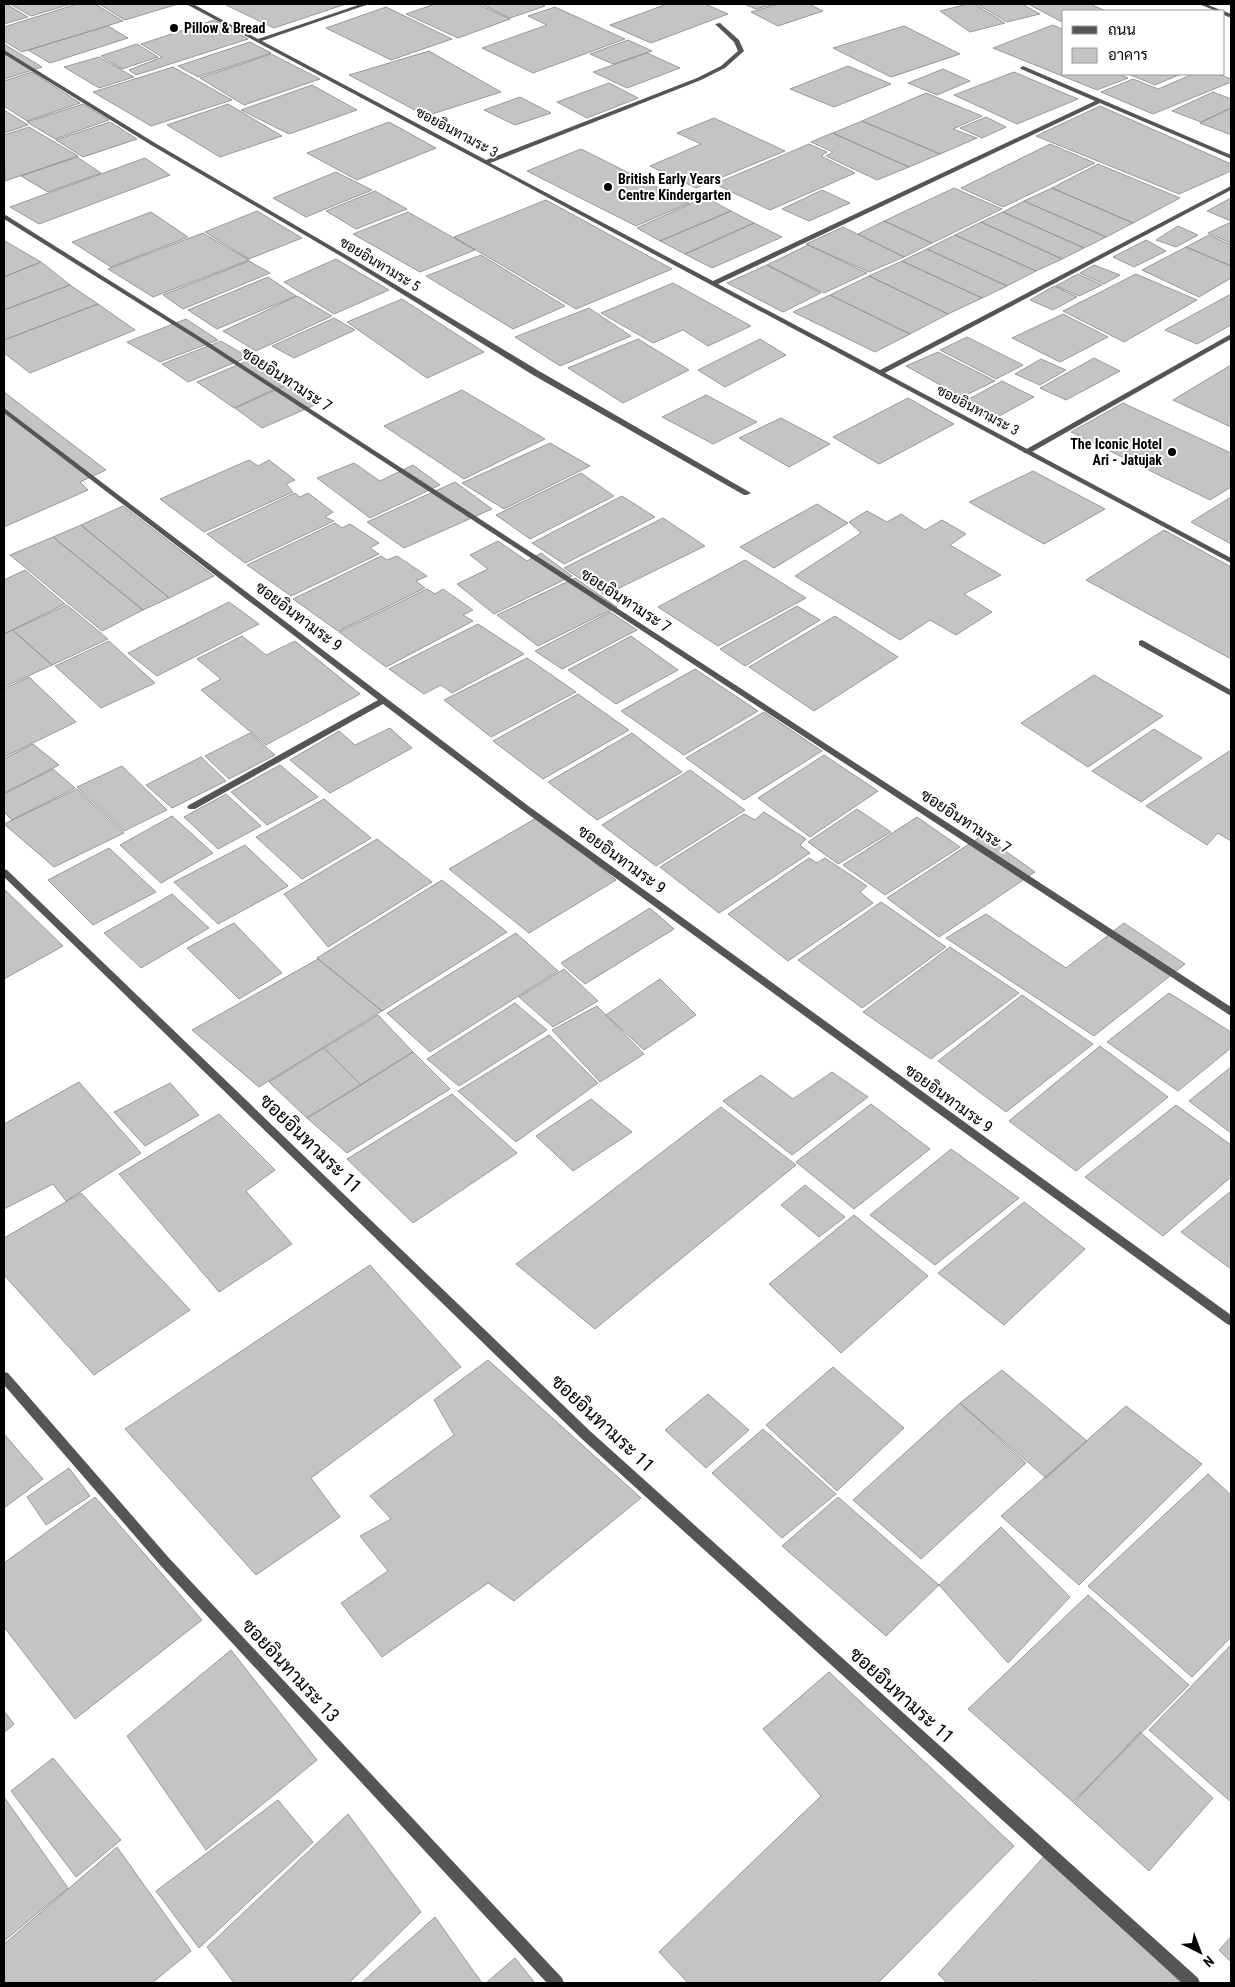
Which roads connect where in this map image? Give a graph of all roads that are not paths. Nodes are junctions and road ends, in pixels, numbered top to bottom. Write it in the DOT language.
graph roads {
  1 [pos="189,4"];
  2 [pos="366,4"];
  3 [pos="1202,4"];
  4 [pos="1217,10"];
  5 [pos="718,24"];
  6 [pos="257,41"];
  7 [pos="4,52"];
  8 [pos="1023,68"];
  9 [pos="1100,101"];
  10 [pos="1231,157"];
  11 [pos="486,162"];
  12 [pos="1231,188"];
  13 [pos="4,216"];
  14 [pos="712,284"];
  15 [pos="1231,336"];
  16 [pos="880,373"];
  17 [pos="4,410"];
  18 [pos="1027,451"];
  19 [pos="747,493"];
  20 [pos="1231,561"];
  21 [pos="1142,643"];
  22 [pos="1231,693"];
  23 [pos="384,700"];
  24 [pos="192,807"];
  25 [pos="4,872"];
  26 [pos="1231,1012"];
  27 [pos="1231,1321"];
  28 [pos="4,1377"];
  29 [pos="557,1983"];
  30 [pos="1193,1983"];
  1 -- 6 [label="street, ซอยอินทามระ 3"];
  2 -- 6 [label="street"];
  3 -- 4 [label="street"];
  5 -- 11 [label="street"];
  6 -- 11 [label="street, ซอยอินทามระ 3"];
  7 -- 19 [label="street, ซอยอินทามระ 5"];
  8 -- 9 [label="street"];
  9 -- 10 [label="street"];
  9 -- 14 [label="street"];
  11 -- 14 [label="street, ซอยอินทามระ 3"];
  12 -- 16 [label="street"];
  13 -- 26 [label="street, ซอยอินทามระ 7"];
  14 -- 16 [label="street, ซอยอินทามระ 3"];
  15 -- 18 [label="street"];
  16 -- 18 [label="street, ซอยอินทามระ 3"];
  17 -- 23 [label="street, ซอยอินทามระ 9"];
  18 -- 20 [label="street, ซอยอินทามระ 3"];
  21 -- 22 [label="street"];
  23 -- 24 [label="street"];
  23 -- 27 [label="street, ซอยอินทามระ 9"];
  25 -- 30 [label="street, ซอยอินทามระ 11"];
  28 -- 29 [label="street, ซอยอินทามระ 13"];
}
